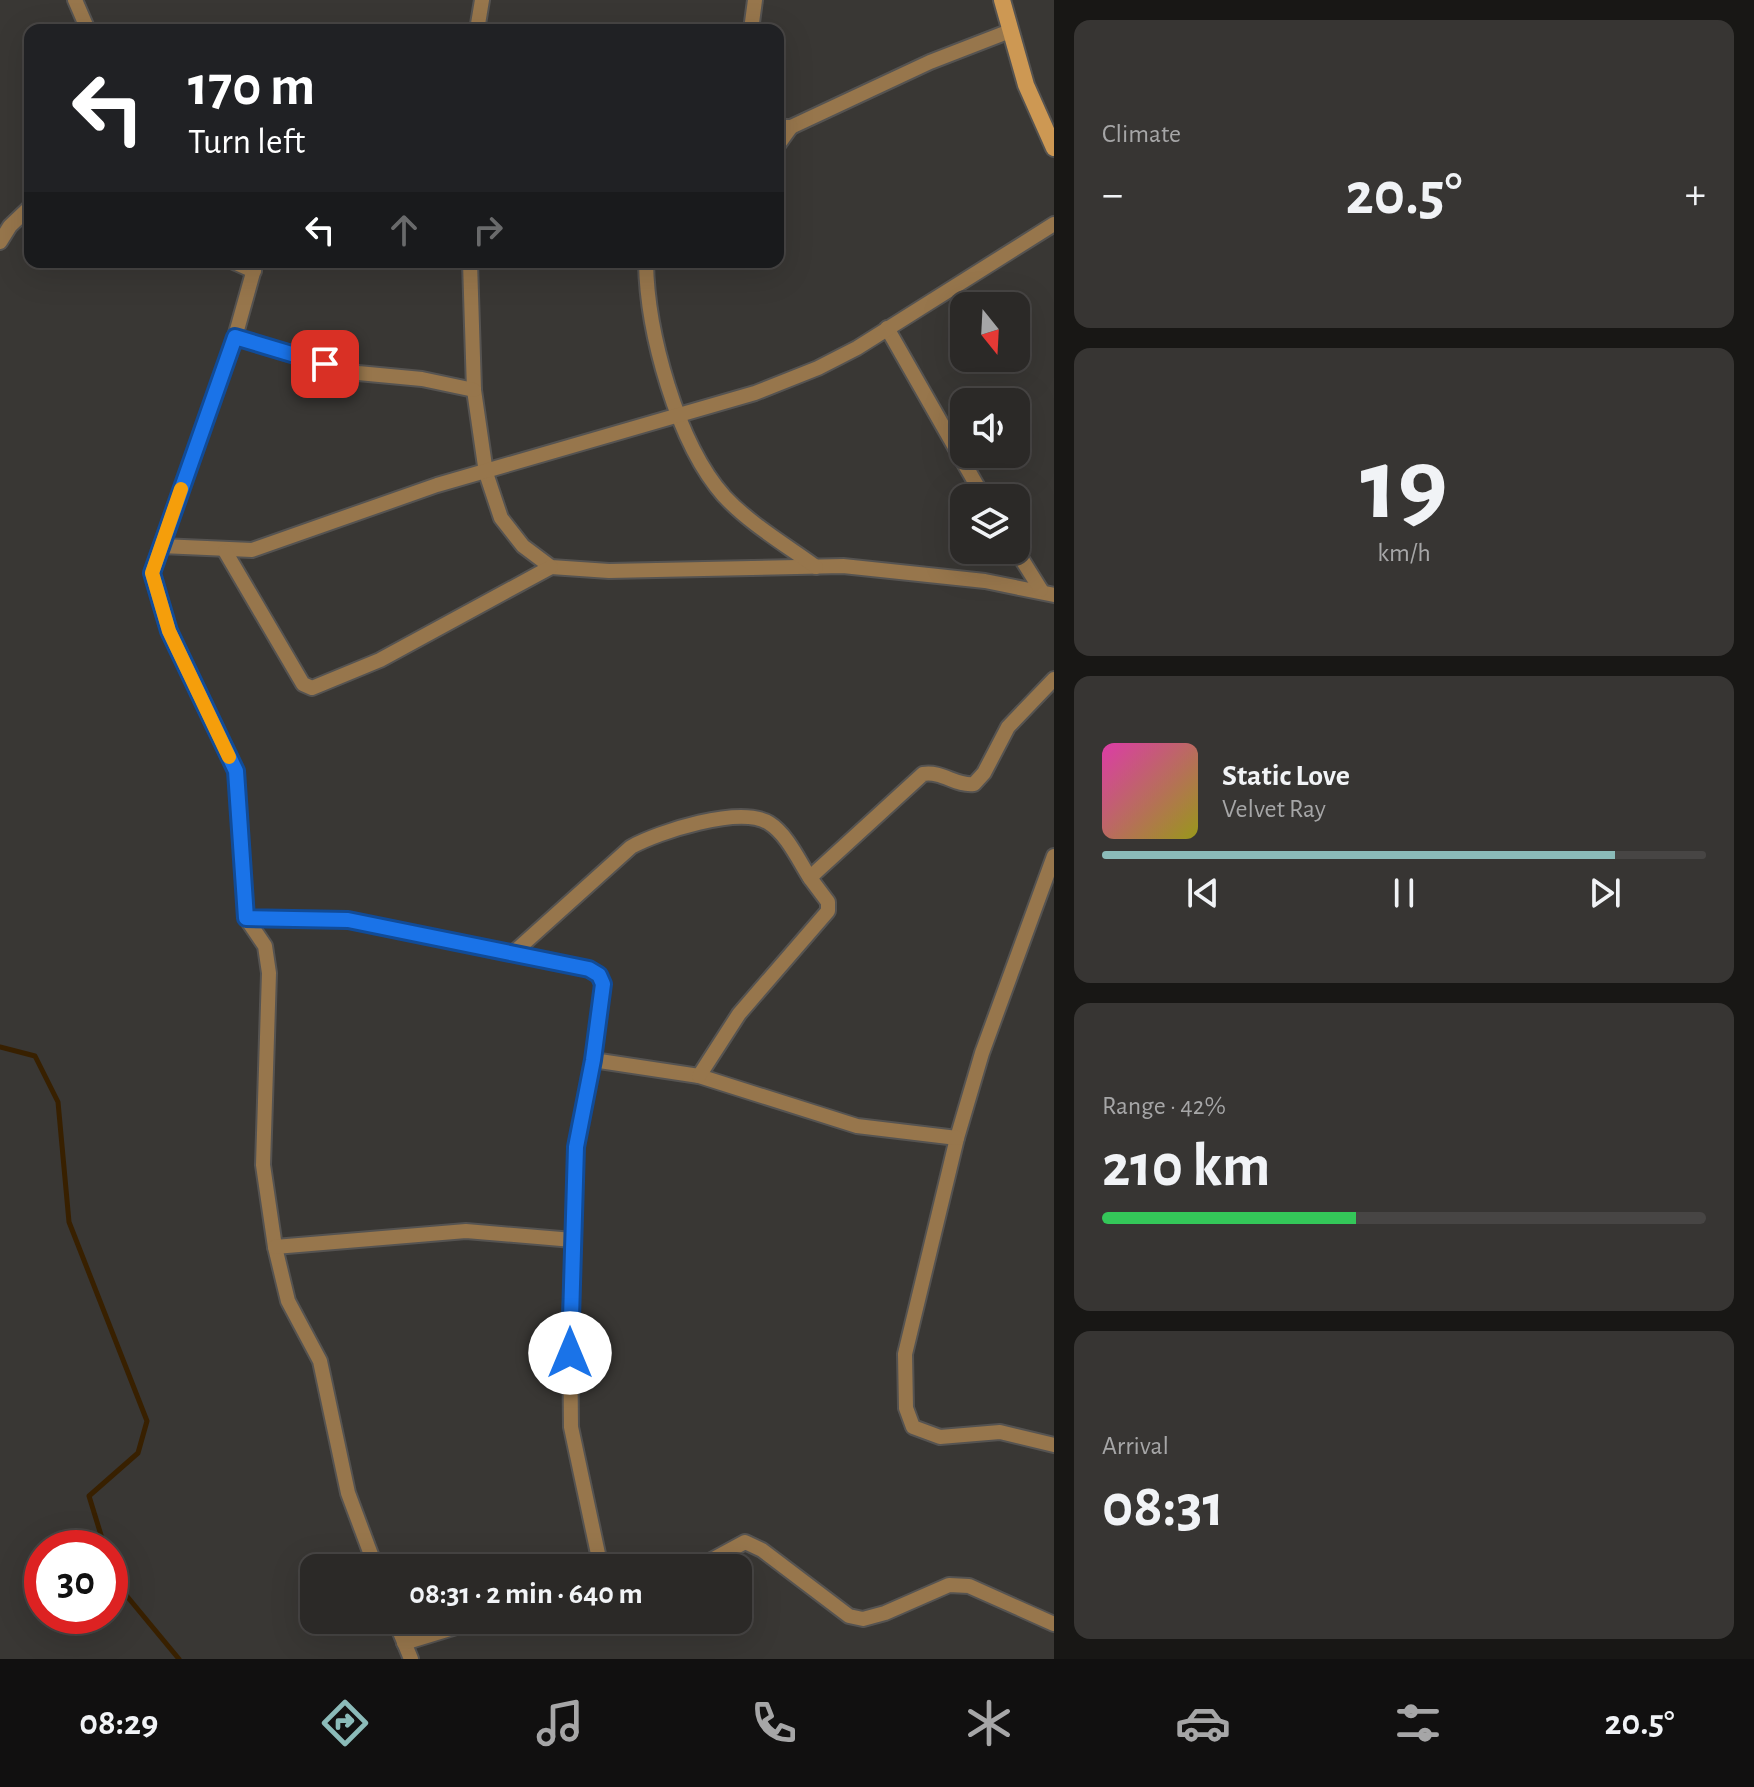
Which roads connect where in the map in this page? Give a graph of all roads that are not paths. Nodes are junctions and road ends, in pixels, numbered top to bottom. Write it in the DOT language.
graph roads {
  1 [pos="75,0"];
  2 [pos="482,0"];
  3 [pos="755,0"];
  4 [pos="1002,0"];
  5 [pos="85,24"];
  6 [pos="478,24"];
  7 [pos="752,24"];
  8 [pos="1010,31"];
  9 [pos="1047,116"];
  10 [pos="784,127"];
  11 [pos="1054,148"];
  12 [pos="24,213"];
  13 [pos="1054,224"];
  14 [pos="0,242"];
  15 [pos="254,268"];
  16 [pos="470,268"];
  17 [pos="647,268"];
  18 [pos="887,328"];
  19 [pos="235,337"];
  20 [pos="474,390"];
  21 [pos="679,417"];
  22 [pos="486,473"];
  23 [pos="976,484"];
  24 [pos="161,546"];
  25 [pos="225,551"];
  26 [pos="1026,564"];
  27 [pos="551,567"];
  28 [pos="816,567"];
  29 [pos="1047,592"];
  30 [pos="1054,679"];
  31 [pos="1054,856"];
  32 [pos="810,878"];
  33 [pos="246,918"];
  34 [pos="512,954"];
  35 [pos="593,1060"];
  36 [pos="699,1076"];
  37 [pos="957,1138"];
  38 [pos="573,1240"];
  39 [pos="275,1247"];
  40 [pos="1054,1445"];
  41 [pos="371,1554"];
  42 [pos="598,1554"];
  43 [pos="723,1554"];
  44 [pos="1054,1624"];
  45 [pos="400,1634"];
  46 [pos="434,1634"];
  47 [pos="404,1643"];
  48 [pos="411,1659"];
  1 -- 5 [label="street"];
  2 -- 6 [label="street"];
  3 -- 7 [label="street"];
  4 -- 8 [label="street"];
  8 -- 9 [label="street"];
  8 -- 10 [label="street"];
  9 -- 11 [label="street"];
  12 -- 14 [label="street"];
  13 -- 18 [label="street"];
  15 -- 19 [label="street"];
  16 -- 20 [label="street"];
  17 -- 21 [label="street"];
  18 -- 21 [label="street"];
  18 -- 23 [label="street"];
  19 -- 20 [label="street"];
  19 -- 24 [label="street"];
  20 -- 22 [label="street"];
  21 -- 22 [label="street"];
  21 -- 28 [label="street"];
  22 -- 25 [label="street"];
  22 -- 27 [label="street"];
  24 -- 25 [label="street"];
  24 -- 33 [label="street"];
  25 -- 27 [label="street"];
  26 -- 29 [label="street"];
  27 -- 28 [label="street"];
  28 -- 29 [label="street"];
  30 -- 32 [label="street"];
  31 -- 37 [label="street"];
  32 -- 34 [label="street"];
  32 -- 36 [label="street"];
  33 -- 34 [label="street"];
  33 -- 39 [label="street"];
  34 -- 35 [label="street"];
  35 -- 36 [label="street"];
  35 -- 38 [label="street"];
  36 -- 37 [label="street"];
  37 -- 40 [label="street"];
  38 -- 39 [label="street"];
  38 -- 42 [label="street"];
  39 -- 41 [label="street"];
  43 -- 44 [label="street"];
  45 -- 47 [label="street"];
  46 -- 47 [label="street"];
  47 -- 48 [label="street"];
}
